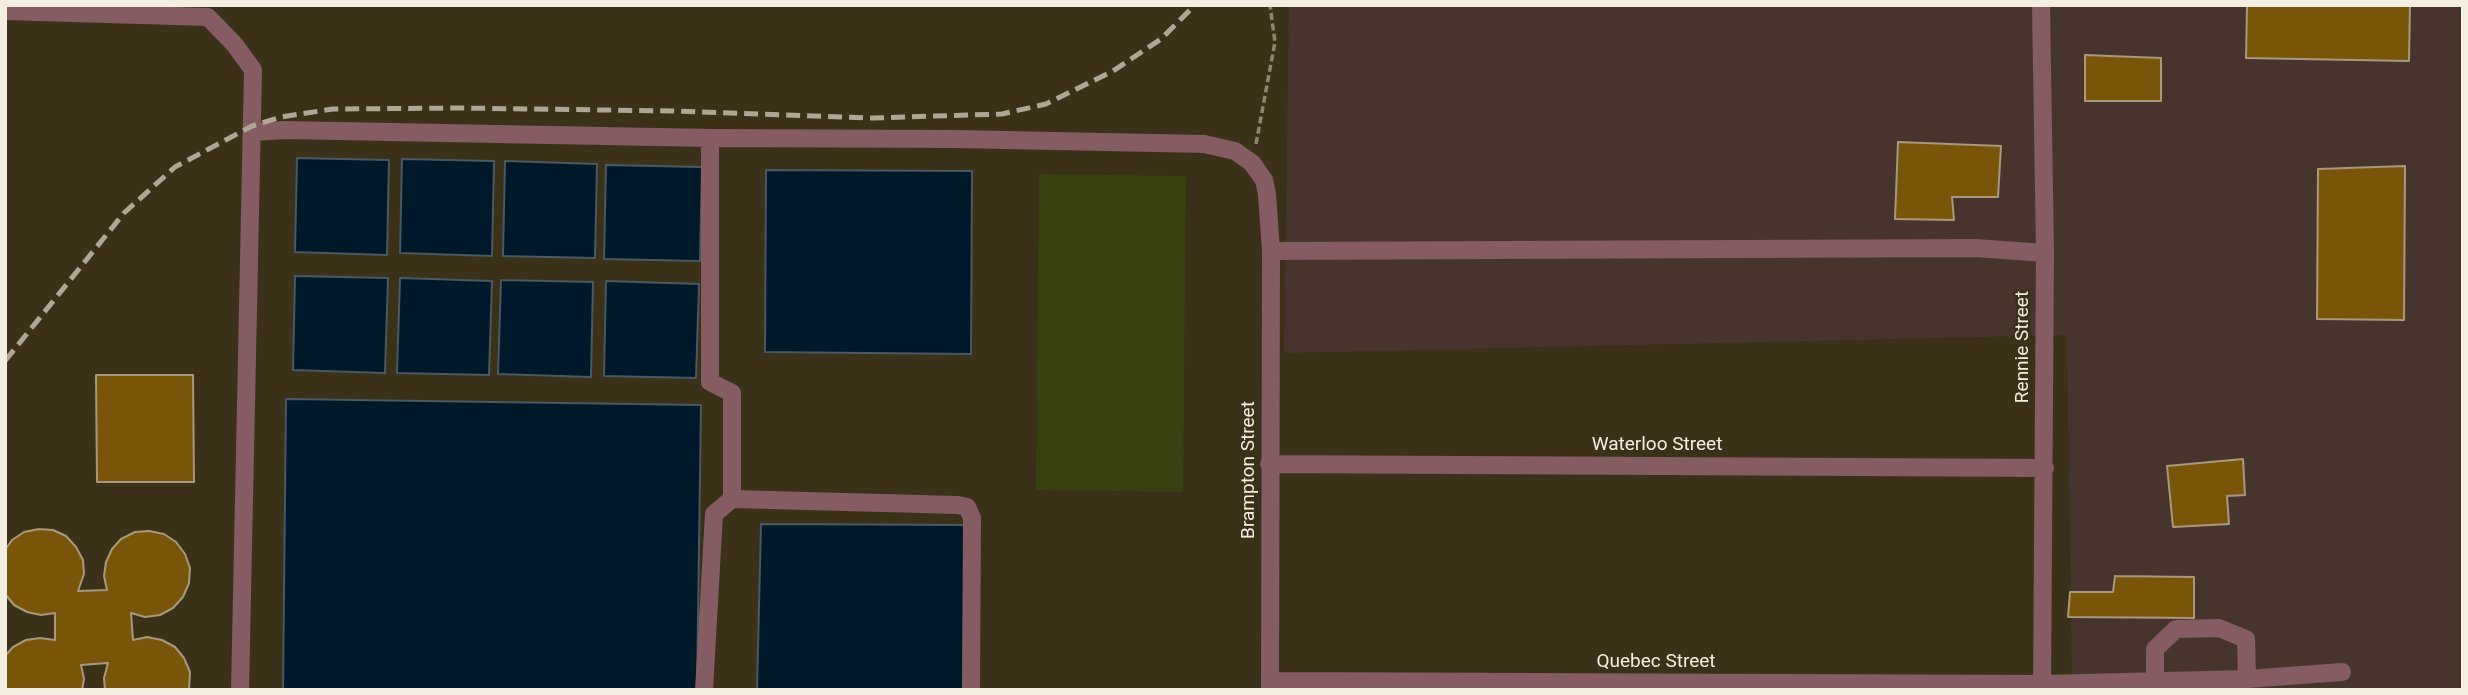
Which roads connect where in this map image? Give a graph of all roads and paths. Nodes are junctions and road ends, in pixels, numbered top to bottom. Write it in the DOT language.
graph roads {
  1 [pos="1270,5"];
  2 [pos="2041,5"];
  3 [pos="5,11"];
  4 [pos="253,132"];
  5 [pos="710,138"];
  6 [pos="1252,163"];
  7 [pos="1271,251"];
  8 [pos="2045,253"];
  9 [pos="1269,464"];
  10 [pos="2045,468"];
  11 [pos="732,499"];
  12 [pos="2342,672"];
  13 [pos="2247,679"];
  14 [pos="2155,681"];
  15 [pos="1270,686"];
  16 [pos="2042,687"];
  17 [pos="240,690"];
  18 [pos="704,690"];
  19 [pos="971,690"];
  1 -- 6 [label="path"];
  2 -- 8 [label="street, Rennie Street"];
  3 -- 4 [label="street"];
  4 -- 5 [label="street"];
  4 -- 17 [label="street"];
  5 -- 6 [label="street"];
  5 -- 11 [label="street"];
  6 -- 7 [label="street, Brampton Street"];
  7 -- 8 [label="street"];
  7 -- 9 [label="street, Brampton Street"];
  8 -- 10 [label="street, Rennie Street"];
  9 -- 10 [label="street, Waterloo Street"];
  9 -- 15 [label="street, Brampton Street"];
  10 -- 16 [label="street, Rennie Street"];
  11 -- 18 [label="street"];
  11 -- 19 [label="street"];
  12 -- 13 [label="street, Quebec Street"];
  13 -- 14 [label="street, Quebec Street"];
  13 -- 14 [label="street"];
  14 -- 16 [label="street, Quebec Street"];
  15 -- 16 [label="street, Quebec Street"];
}
